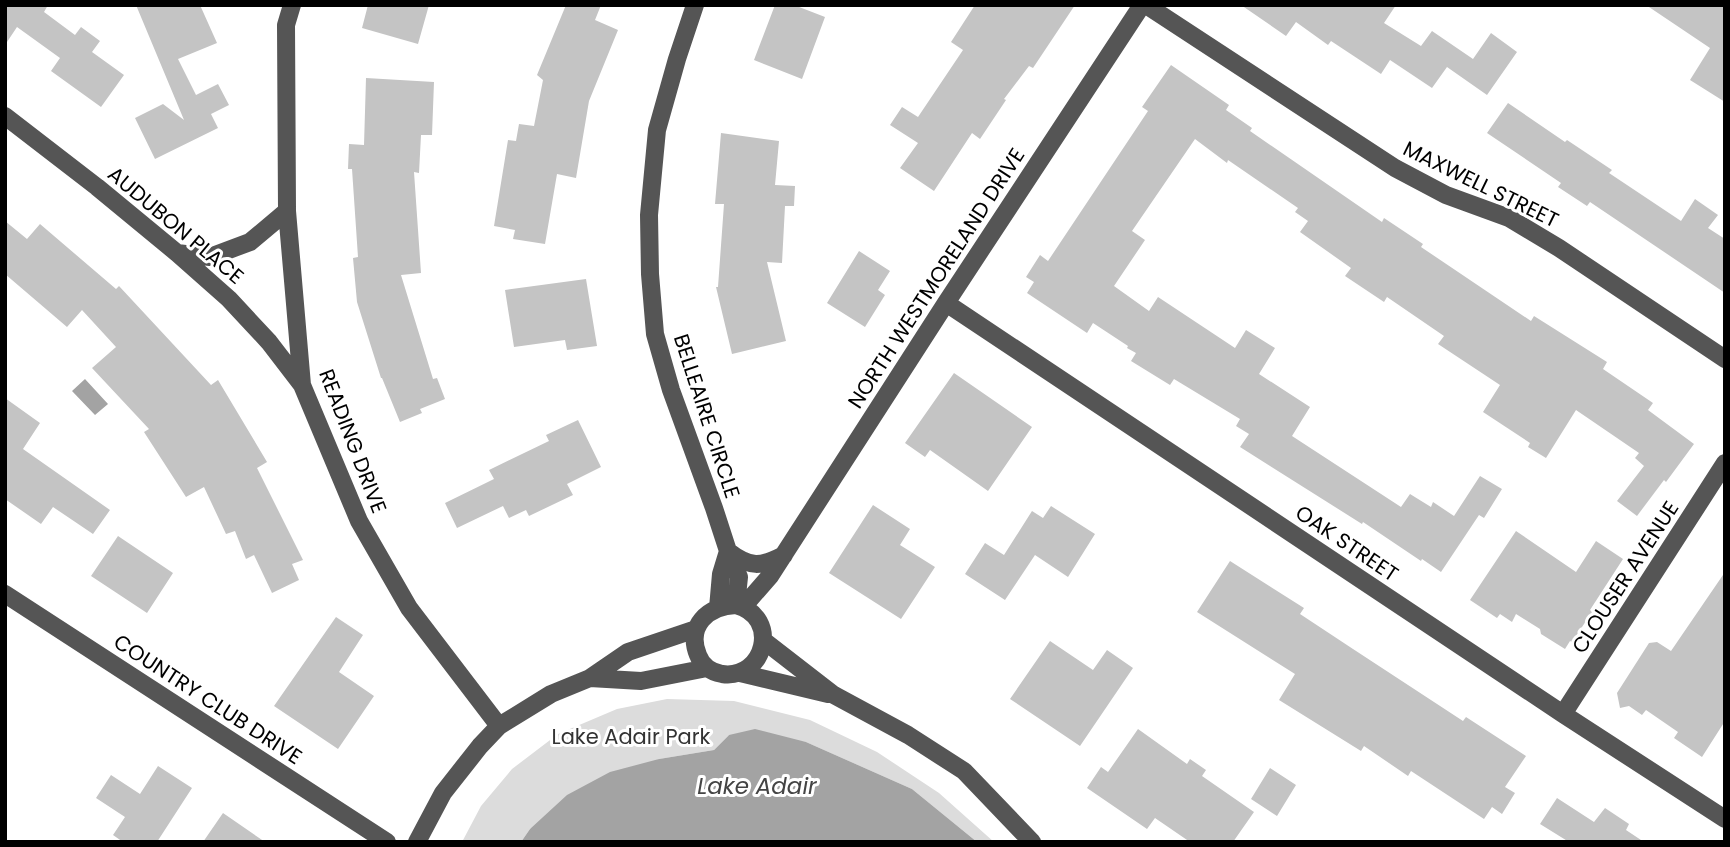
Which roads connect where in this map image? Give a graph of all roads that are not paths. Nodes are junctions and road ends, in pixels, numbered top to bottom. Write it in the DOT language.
graph roads {
  1 [pos="277,5"];
  2 [pos="292,5"];
  3 [pos="695,5"];
  4 [pos="1144,5"];
  5 [pos="286,25"];
  6 [pos="5,116"];
  7 [pos="286,211"];
  8 [pos="177,253"];
  9 [pos="946,303"];
  10 [pos="1725,359"];
  11 [pos="302,385"];
  12 [pos="1725,463"];
  13 [pos="728,551"];
  14 [pos="784,555"];
  15 [pos="771,576"];
  16 [pos="5,594"];
  17 [pos="732,607"];
  18 [pos="758,620"];
  19 [pos="696,629"];
  20 [pos="763,640"];
  21 [pos="707,668"];
  22 [pos="740,673"];
  23 [pos="590,678"];
  24 [pos="834,695"];
  25 [pos="1563,714"];
  26 [pos="499,726"];
  27 [pos="1725,820"];
  28 [pos="387,842"];
  29 [pos="417,842"];
  30 [pos="1032,842"];
  1 -- 5 [label="street"];
  2 -- 5 [label="street, READING DRIVE"];
  3 -- 13 [label="street, BELLEAIRE CIRCLE"];
  4 -- 9 [label="street, NORTH WESTMORELAND DRIVE"];
  4 -- 10 [label="street, MAXWELL STREET"];
  5 -- 7 [label="street, READING DRIVE"];
  6 -- 8 [label="street, AUDUBON PLACE"];
  7 -- 8 [label="street"];
  7 -- 11 [label="street, READING DRIVE"];
  8 -- 11 [label="street, AUDUBON PLACE"];
  9 -- 14 [label="street, NORTH WESTMORELAND DRIVE"];
  9 -- 25 [label="street, OAK STREET"];
  11 -- 26 [label="street, READING DRIVE"];
  12 -- 25 [label="street, CLOUSER AVENUE"];
  13 -- 14 [label="street"];
  13 -- 17 [label="street"];
  14 -- 15 [label="street, NORTH WESTMORELAND DRIVE"];
  15 -- 17 [label="street, NORTH WESTMORELAND DRIVE"];
  15 -- 18 [label="street, NORTH WESTMORELAND DRIVE"];
  16 -- 28 [label="street, COUNTRY CLUB DRIVE"];
  17 -- 18 [label="street"];
  17 -- 19 [label="street"];
  18 -- 20 [label="street"];
  19 -- 21 [label="street"];
  19 -- 23 [label="street"];
  20 -- 22 [label="street"];
  20 -- 24 [label="street"];
  21 -- 22 [label="street"];
  21 -- 23 [label="street"];
  22 -- 24 [label="street"];
  23 -- 26 [label="street"];
  24 -- 30 [label="street"];
  25 -- 27 [label="street, OAK STREET"];
  26 -- 29 [label="street"];
}
